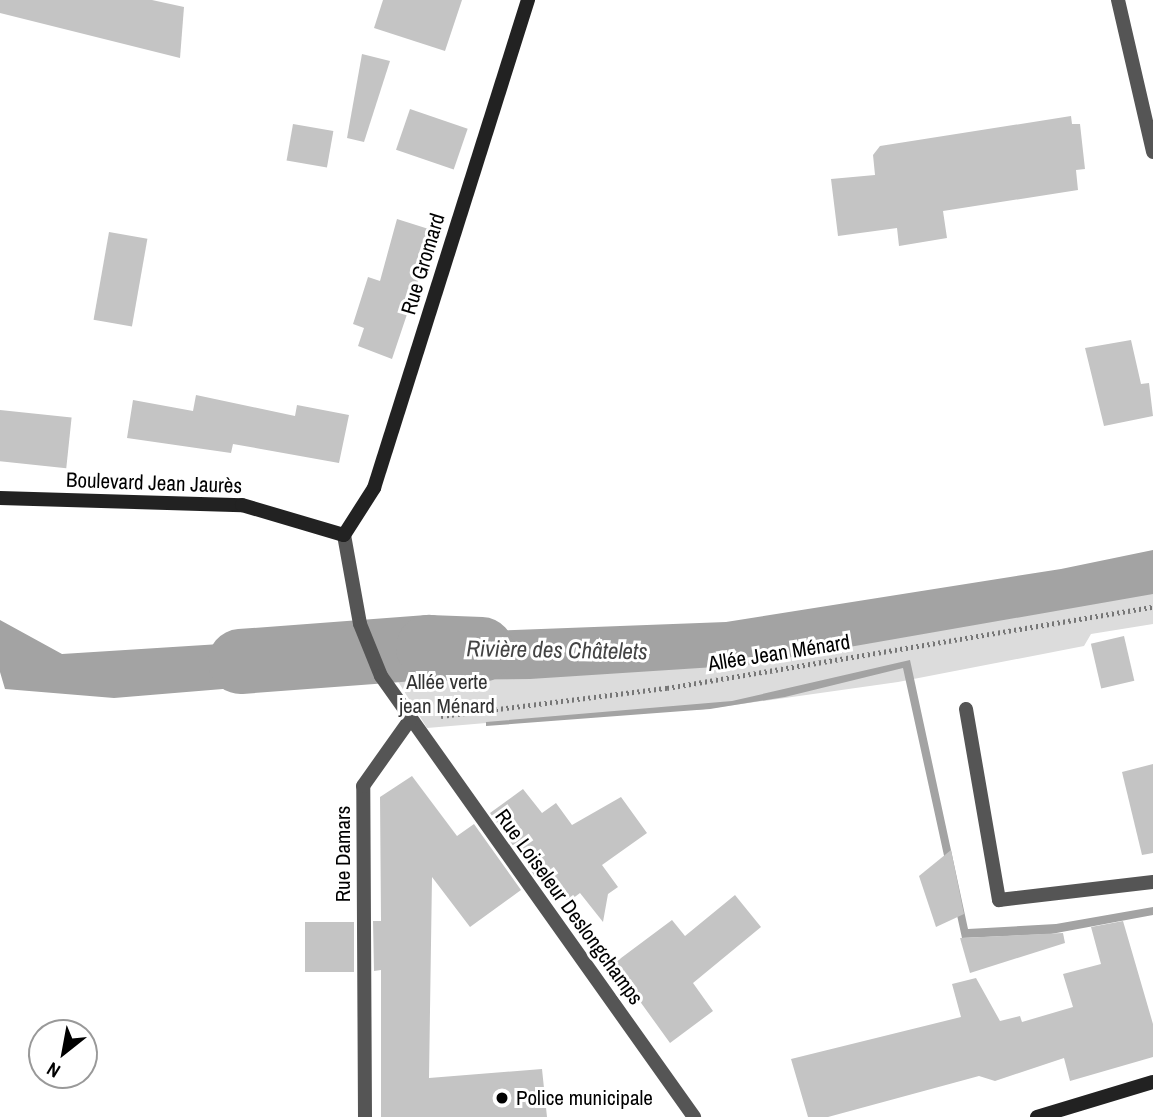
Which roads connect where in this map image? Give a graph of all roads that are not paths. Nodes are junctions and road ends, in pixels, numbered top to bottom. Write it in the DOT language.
graph roads {
  1 [pos="528,0"];
  2 [pos="1118,0"];
  3 [pos="1153,152"];
  4 [pos="0,498"];
  5 [pos="344,535"];
  6 [pos="966,709"];
  7 [pos="410,721"];
  8 [pos="1153,882"];
  9 [pos="1153,1082"];
  10 [pos="365,1117"];
  11 [pos="694,1117"];
  12 [pos="1037,1117"];
  1 -- 5 [label="street, Rue Gromard"];
  2 -- 3 [label="street"];
  4 -- 5 [label="street, Boulevard Jean Jaurès"];
  5 -- 7 [label="street"];
  6 -- 8 [label="street"];
  7 -- 10 [label="street, Rue Damars"];
  7 -- 11 [label="street, Rue Loiseleur Deslongchamps"];
  9 -- 12 [label="street"];
}
